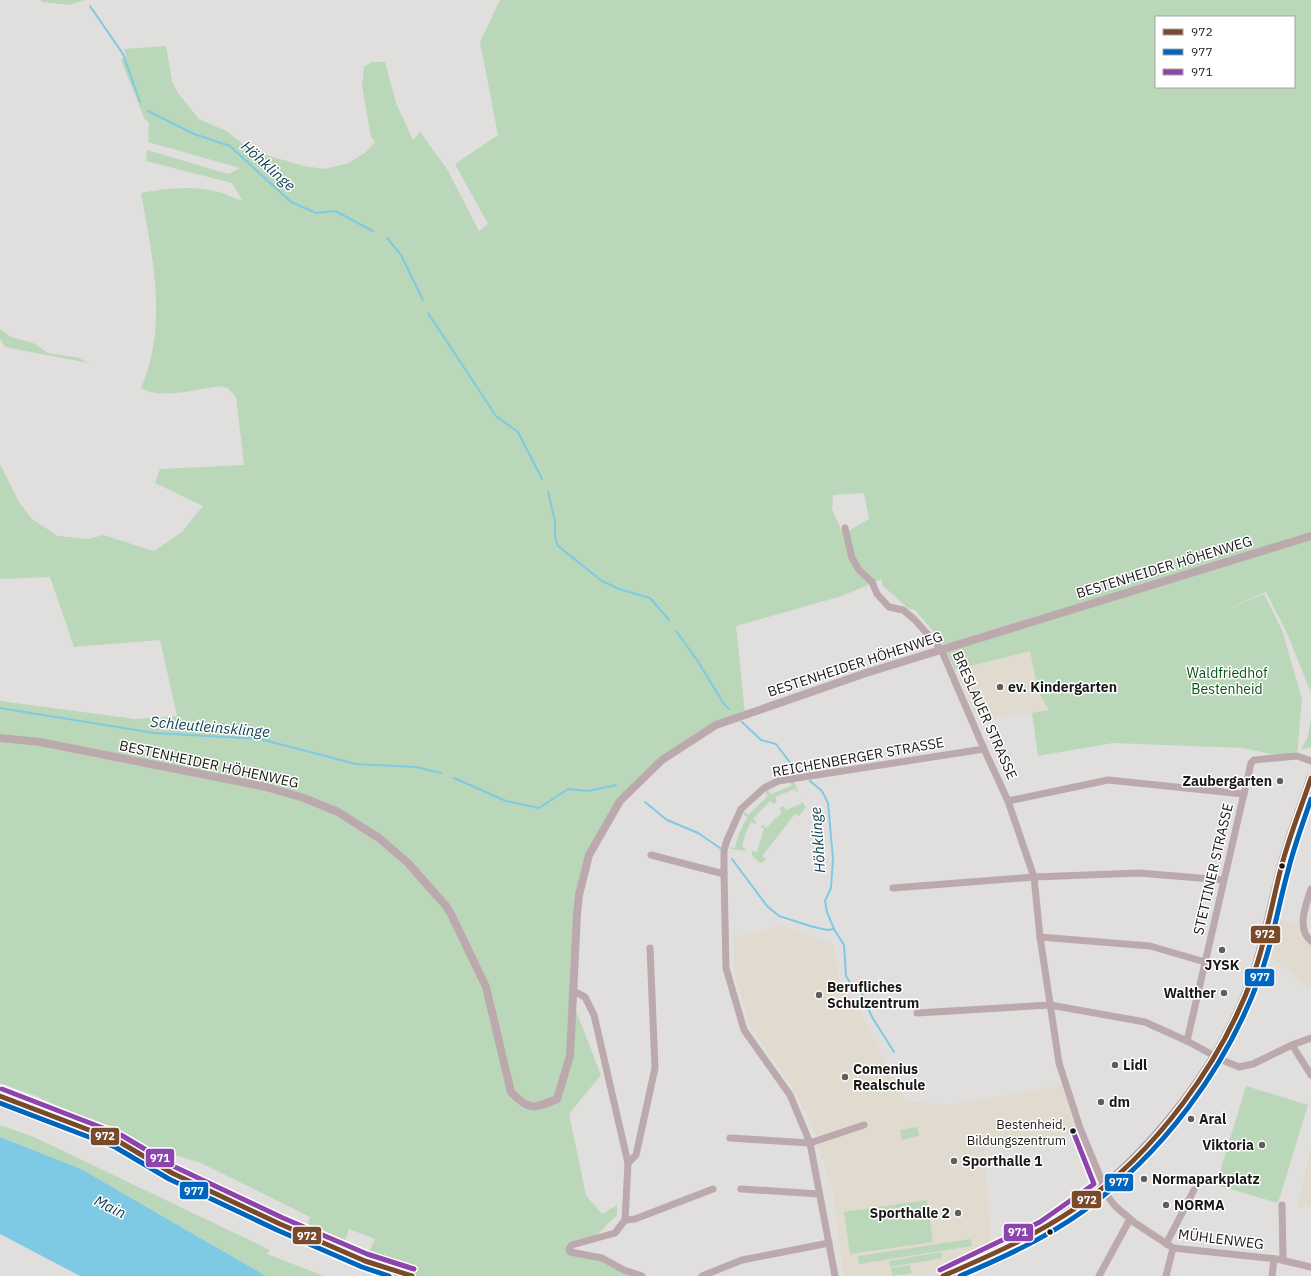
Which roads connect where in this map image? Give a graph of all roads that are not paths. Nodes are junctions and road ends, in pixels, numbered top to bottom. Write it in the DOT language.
graph roads {
  1 [pos="845,528"];
  2 [pos="1311,536"];
  3 [pos="941,649"];
  4 [pos="0,738"];
  5 [pos="984,749"];
  6 [pos="1311,761"];
  7 [pos="1311,778"];
  8 [pos="1244,794"];
  9 [pos="1008,801"];
  10 [pos="651,856"];
  11 [pos="724,874"];
  12 [pos="1034,877"];
  13 [pos="1223,880"];
  14 [pos="893,888"];
  15 [pos="1311,889"];
  16 [pos="1040,937"];
  17 [pos="1311,941"];
  18 [pos="650,948"];
  19 [pos="1206,962"];
  20 [pos="573,991"];
  21 [pos="1050,1005"];
  22 [pos="917,1013"];
  23 [pos="1311,1038"];
  24 [pos="1187,1041"];
  25 [pos="1292,1044"];
  26 [pos="1214,1056"];
  27 [pos="1311,1075"];
  28 [pos="0,1096"];
  29 [pos="864,1125"];
  30 [pos="730,1138"];
  31 [pos="810,1143"];
  32 [pos="628,1163"];
  33 [pos="1103,1187"];
  34 [pos="712,1189"];
  35 [pos="740,1189"];
  36 [pos="1194,1190"];
  37 [pos="819,1194"];
  38 [pos="1282,1205"];
  39 [pos="1130,1219"];
  40 [pos="625,1220"];
  41 [pos="829,1243"];
  42 [pos="1166,1244"];
  43 [pos="1173,1248"];
  44 [pos="1274,1258"];
  45 [pos="1283,1260"];
  46 [pos="1311,1267"];
  47 [pos="412,1276"];
  48 [pos="642,1276"];
  49 [pos="702,1276"];
  50 [pos="835,1276"];
  51 [pos="943,1276"];
  52 [pos="1099,1276"];
  53 [pos="1166,1276"];
  54 [pos="1272,1276"];
  1 -- 3 [label="street, BRESLAUER STRASSE"];
  2 -- 3 [label="street, BESTENHEIDER HÖHENWEG"];
  3 -- 5 [label="street, BRESLAUER STRASSE"];
  3 -- 20 [label="street, BESTENHEIDER HÖHENWEG"];
  4 -- 20 [label="street, BESTENHEIDER HÖHENWEG"];
  5 -- 9 [label="street, BRESLAUER STRASSE"];
  5 -- 11 [label="street, REICHENBERGER STRASSE"];
  6 -- 8 [label="street, STETTINER STRASSE"];
  7 -- 26 [label="main road"];
  8 -- 9 [label="street"];
  8 -- 13 [label="street, STETTINER STRASSE"];
  9 -- 12 [label="street, BRESLAUER STRASSE"];
  10 -- 11 [label="street"];
  11 -- 31 [label="street, REICHENBERGER STRASSE"];
  12 -- 13 [label="street"];
  12 -- 14 [label="street"];
  12 -- 16 [label="street, BRESLAUER STRASSE"];
  13 -- 19 [label="street, STETTINER STRASSE"];
  15 -- 17 [label="street"];
  16 -- 19 [label="street"];
  16 -- 21 [label="street, BRESLAUER STRASSE"];
  18 -- 32 [label="street"];
  19 -- 24 [label="street, STETTINER STRASSE"];
  20 -- 32 [label="street"];
  21 -- 22 [label="street"];
  21 -- 24 [label="street"];
  21 -- 33 [label="street, BRESLAUER STRASSE"];
  23 -- 25 [label="street"];
  24 -- 26 [label="street"];
  25 -- 26 [label="street"];
  25 -- 27 [label="street"];
  26 -- 33 [label="main road"];
  28 -- 47 [label="main road"];
  29 -- 31 [label="street"];
  30 -- 31 [label="street"];
  31 -- 37 [label="street, REICHENBERGER STRASSE"];
  32 -- 40 [label="street"];
  33 -- 39 [label="street, MÜHLENWEG"];
  33 -- 51 [label="main road"];
  34 -- 40 [label="street"];
  35 -- 37 [label="street"];
  36 -- 42 [label="street, MÜHLENWEG"];
  37 -- 41 [label="street, REICHENBERGER STRASSE"];
  38 -- 45 [label="street, MÜHLENWEG"];
  39 -- 42 [label="street, MÜHLENWEG"];
  39 -- 52 [label="street"];
  40 -- 48 [label="street"];
  41 -- 49 [label="street"];
  41 -- 50 [label="street, REICHENBERGER STRASSE"];
  42 -- 43 [label="street, MÜHLENWEG"];
  43 -- 44 [label="street, MÜHLENWEG"];
  43 -- 53 [label="street"];
  44 -- 45 [label="street, MÜHLENWEG"];
  44 -- 54 [label="street, MÜHLENWEG"];
  45 -- 46 [label="street, MÜHLENWEG"];
}
